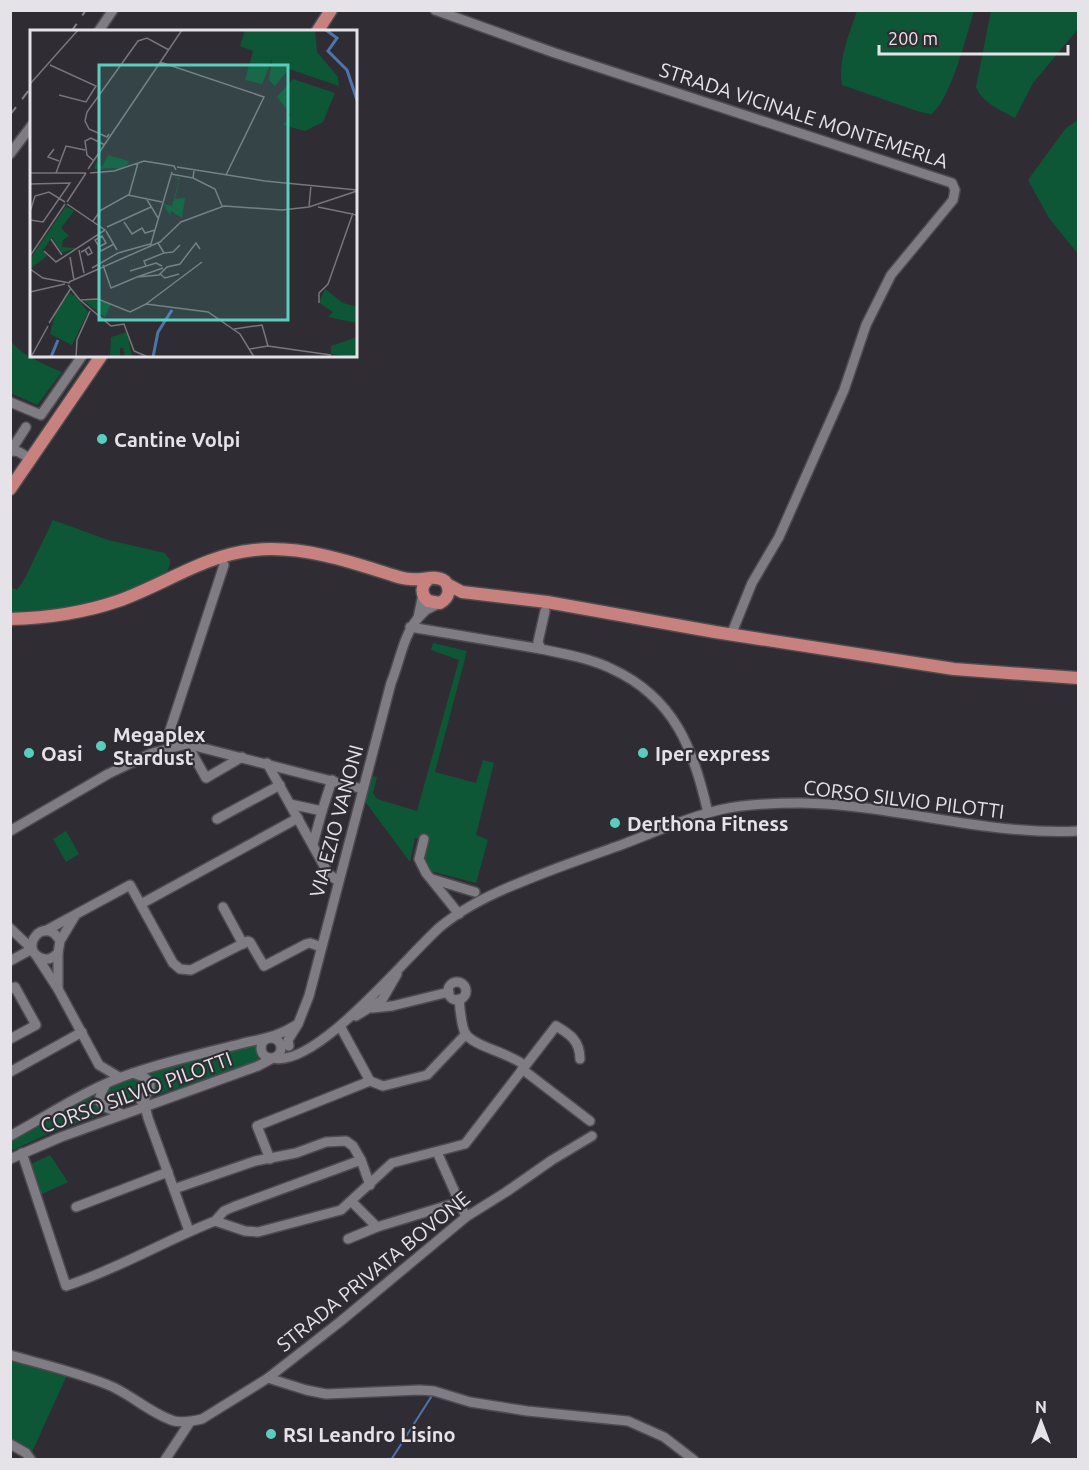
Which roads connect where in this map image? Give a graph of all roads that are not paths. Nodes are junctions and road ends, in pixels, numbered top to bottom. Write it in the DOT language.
graph roads {
  1 [pos="113,10"];
  2 [pos="331,10"];
  3 [pos="435,10"];
  4 [pos="99,30"];
  5 [pos="318,30"];
  6 [pos="30,127"];
  7 [pos="10,154"];
  8 [pos="81,357"];
  9 [pos="100,357"];
  10 [pos="10,402"];
  11 [pos="26,427"];
  12 [pos="11,451"];
  13 [pos="31,459"];
  14 [pos="10,489"];
  15 [pos="224,565"];
  16 [pos="401,578"];
  17 [pos="429,579"];
  18 [pos="447,584"];
  19 [pos="423,594"];
  20 [pos="479,594"];
  21 [pos="442,602"];
  22 [pos="545,612"];
  23 [pos="418,618"];
  24 [pos="10,619"];
  25 [pos="411,627"];
  26 [pos="731,635"];
  27 [pos="541,649"];
  28 [pos="1078,678"];
  29 [pos="187,744"];
  30 [pos="171,747"];
  31 [pos="242,757"];
  32 [pos="267,764"];
  33 [pos="332,780"];
  34 [pos="280,786"];
  35 [pos="363,789"];
  36 [pos="290,804"];
  37 [pos="322,812"];
  38 [pos="708,813"];
  39 [pos="298,818"];
  40 [pos="217,819"];
  41 [pos="10,831"];
  42 [pos="1078,831"];
  43 [pos="424,839"];
  44 [pos="313,844"];
  45 [pos="432,879"];
  46 [pos="339,880"];
  47 [pos="475,892"];
  48 [pos="141,904"];
  49 [pos="223,907"];
  50 [pos="459,914"];
  51 [pos="75,916"];
  52 [pos="13,931"];
  53 [pos="42,932"];
  54 [pos="60,941"];
  55 [pos="243,944"];
  56 [pos="321,947"];
  57 [pos="34,952"];
  58 [pos="58,953"];
  59 [pos="10,961"];
  60 [pos="10,989"];
  61 [pos="58,989"];
  62 [pos="449,992"];
  63 [pos="378,993"];
  64 [pos="459,999"];
  65 [pos="399,1005"];
  66 [pos="375,1006"];
  67 [pos="350,1018"];
  68 [pos="298,1024"];
  69 [pos="340,1026"];
  70 [pos="82,1032"];
  71 [pos="466,1034"];
  72 [pos="10,1039"];
  73 [pos="273,1040"];
  74 [pos="289,1046"];
  75 [pos="311,1046"];
  76 [pos="273,1058"];
  77 [pos="580,1059"];
  78 [pos="99,1065"];
  79 [pos="523,1067"];
  80 [pos="10,1072"];
  81 [pos="133,1073"];
  82 [pos="119,1077"];
  83 [pos="107,1082"];
  84 [pos="370,1082"];
  85 [pos="98,1087"];
  86 [pos="145,1101"];
  87 [pos="126,1113"];
  88 [pos="590,1121"];
  89 [pos="10,1136"];
  90 [pos="592,1136"];
  91 [pos="437,1152"];
  92 [pos="22,1153"];
  93 [pos="270,1158"];
  94 [pos="10,1159"];
  95 [pos="361,1161"];
  96 [pos="168,1172"];
  97 [pos="370,1185"];
  98 [pos="174,1189"];
  99 [pos="352,1202"];
  100 [pos="459,1202"];
  101 [pos="76,1207"];
  102 [pos="466,1217"];
  103 [pos="215,1221"];
  104 [pos="377,1227"];
  105 [pos="189,1231"];
  106 [pos="348,1239"];
  107 [pos="10,1355"];
  108 [pos="268,1378"];
  109 [pos="190,1422"];
  110 [pos="10,1444"];
  111 [pos="31,1460"];
  112 [pos="165,1460"];
  113 [pos="694,1460"];
  1 -- 4 [label="street"];
  2 -- 5 [label="main road"];
  3 -- 26 [label="street, STRADA VICINALE MONTEMERLA"];
  6 -- 7 [label="street"];
  8 -- 10 [label="street"];
  9 -- 13 [label="main road"];
  11 -- 12 [label="street"];
  12 -- 13 [label="street"];
  13 -- 14 [label="main road"];
  15 -- 30 [label="street"];
  16 -- 17 [label="main road"];
  16 -- 19 [label="main road"];
  16 -- 24 [label="main road"];
  17 -- 18 [label="main road"];
  17 -- 19 [label="main road"];
  18 -- 20 [label="main road"];
  18 -- 21 [label="main road"];
  19 -- 21 [label="main road"];
  19 -- 23 [label="street"];
  20 -- 21 [label="main road"];
  20 -- 26 [label="main road"];
  21 -- 23 [label="street"];
  22 -- 27 [label="street"];
  23 -- 25 [label="street, VIA EZIO VANONI"];
  25 -- 27 [label="street"];
  25 -- 35 [label="street, VIA EZIO VANONI"];
  26 -- 28 [label="main road"];
  27 -- 38 [label="street"];
  29 -- 30 [label="street"];
  29 -- 31 [label="street"];
  29 -- 31 [label="street"];
  30 -- 41 [label="street"];
  31 -- 32 [label="street"];
  32 -- 33 [label="street"];
  32 -- 34 [label="street"];
  33 -- 35 [label="street"];
  33 -- 37 [label="street"];
  34 -- 36 [label="street"];
  34 -- 40 [label="street"];
  35 -- 46 [label="street, VIA EZIO VANONI"];
  36 -- 37 [label="street"];
  36 -- 39 [label="street"];
  37 -- 44 [label="street"];
  38 -- 42 [label="street, CORSO SILVIO PILOTTI"];
  38 -- 50 [label="street, CORSO SILVIO PILOTTI"];
  39 -- 44 [label="street"];
  39 -- 48 [label="street"];
  43 -- 45 [label="street"];
  44 -- 46 [label="street"];
  45 -- 47 [label="street"];
  45 -- 50 [label="street"];
  46 -- 56 [label="street, VIA EZIO VANONI"];
  48 -- 51 [label="street"];
  48 -- 55 [label="street"];
  49 -- 55 [label="street"];
  50 -- 63 [label="street, CORSO SILVIO PILOTTI"];
  51 -- 53 [label="street"];
  51 -- 54 [label="street"];
  52 -- 53 [label="street"];
  52 -- 57 [label="street"];
  53 -- 54 [label="street"];
  53 -- 57 [label="street"];
  54 -- 58 [label="street"];
  55 -- 56 [label="street"];
  56 -- 68 [label="street, VIA EZIO VANONI"];
  57 -- 58 [label="street"];
  57 -- 59 [label="street"];
  57 -- 61 [label="street"];
  58 -- 61 [label="street"];
  60 -- 72 [label="street"];
  61 -- 70 [label="street"];
  62 -- 64 [label="street"];
  62 -- 64 [label="street"];
  62 -- 65 [label="street, CORSO SILVIO PILOTTI"];
  63 -- 65 [label="street"];
  63 -- 66 [label="street"];
  63 -- 67 [label="street, CORSO SILVIO PILOTTI"];
  64 -- 71 [label="street"];
  65 -- 66 [label="street, CORSO SILVIO PILOTTI"];
  66 -- 67 [label="street, CORSO SILVIO PILOTTI"];
  67 -- 69 [label="street, CORSO SILVIO PILOTTI"];
  68 -- 73 [label="street"];
  68 -- 74 [label="street, VIA EZIO VANONI"];
  69 -- 75 [label="street, CORSO SILVIO PILOTTI"];
  69 -- 84 [label="street"];
  70 -- 78 [label="street"];
  70 -- 80 [label="street"];
  71 -- 79 [label="street"];
  71 -- 84 [label="street"];
  73 -- 74 [label="street"];
  73 -- 76 [label="street"];
  73 -- 76 [label="street"];
  73 -- 81 [label="street"];
  74 -- 75 [label="street"];
  75 -- 76 [label="street, CORSO SILVIO PILOTTI"];
  76 -- 86 [label="street, CORSO SILVIO PILOTTI"];
  77 -- 79 [label="street"];
  78 -- 82 [label="street"];
  78 -- 85 [label="street"];
  79 -- 88 [label="street"];
  79 -- 91 [label="street"];
  81 -- 82 [label="street"];
  81 -- 86 [label="street"];
  82 -- 83 [label="street"];
  83 -- 85 [label="street"];
  83 -- 87 [label="street"];
  84 -- 93 [label="street"];
  85 -- 89 [label="street"];
  86 -- 87 [label="street"];
  86 -- 96 [label="street"];
  87 -- 92 [label="street, CORSO SILVIO PILOTTI"];
  90 -- 102 [label="street, STRADA PRIVATA BOVONE"];
  91 -- 97 [label="street"];
  91 -- 100 [label="street"];
  92 -- 94 [label="street, CORSO SILVIO PILOTTI"];
  92 -- 105 [label="street"];
  93 -- 95 [label="street"];
  93 -- 98 [label="street"];
  95 -- 97 [label="street"];
  95 -- 103 [label="street"];
  96 -- 98 [label="street"];
  96 -- 101 [label="street"];
  97 -- 99 [label="street"];
  98 -- 105 [label="street"];
  99 -- 103 [label="street"];
  99 -- 104 [label="street"];
  100 -- 102 [label="street"];
  100 -- 104 [label="street"];
  102 -- 108 [label="street, STRADA PRIVATA BOVONE"];
  103 -- 105 [label="street"];
  104 -- 106 [label="street"];
  107 -- 109 [label="street"];
  108 -- 109 [label="street, STRADA PRIVATA BOVONE"];
  108 -- 113 [label="street"];
  109 -- 112 [label="street"];
  110 -- 111 [label="street"];
}
